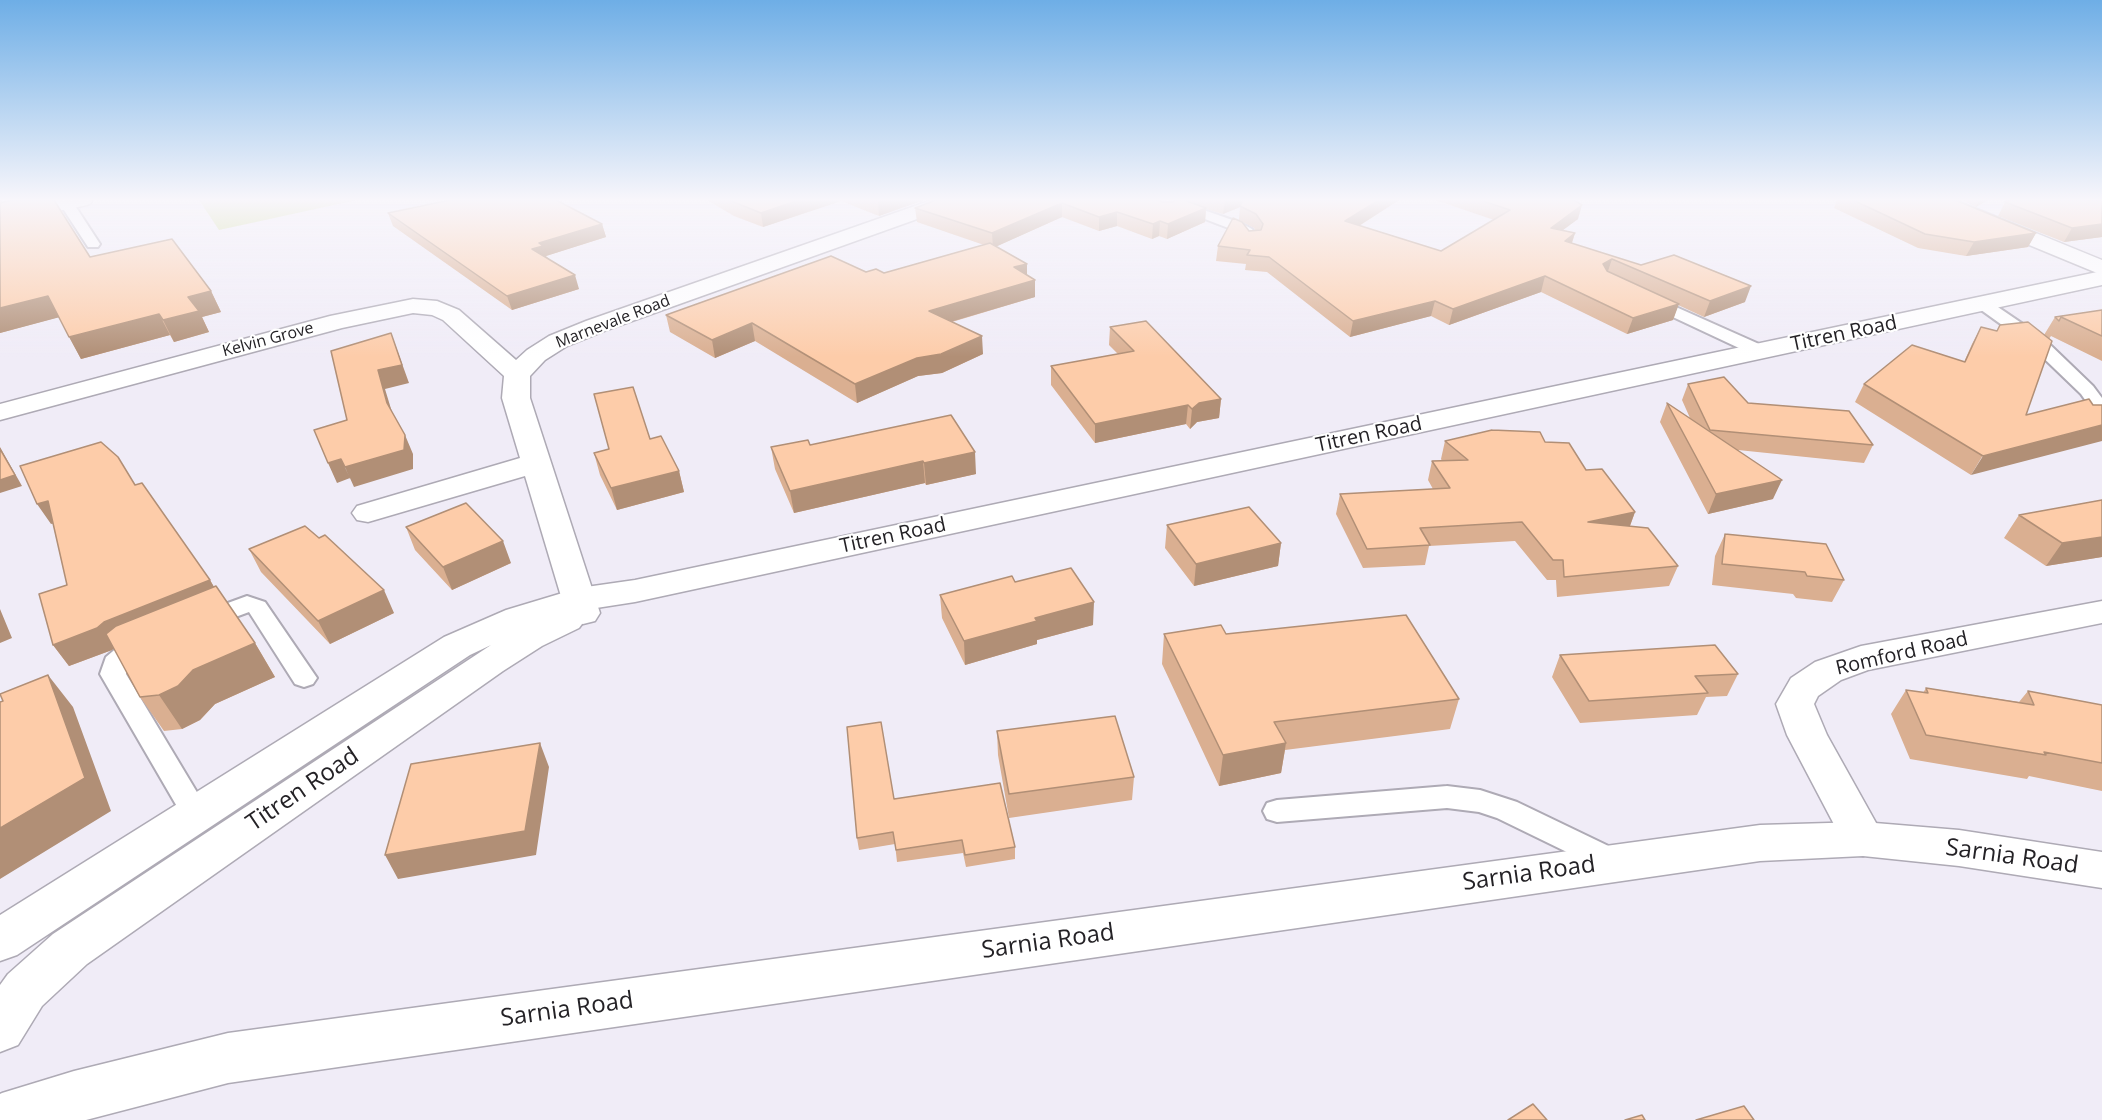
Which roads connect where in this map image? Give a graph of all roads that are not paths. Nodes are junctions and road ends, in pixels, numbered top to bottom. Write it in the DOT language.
graph roads {
  1 [pos="806,252"];
  2 [pos="2063,252"];
  3 [pos="2102,268"];
  4 [pos="2102,278"];
  5 [pos="1638,295"];
  6 [pos="1983,304"];
  7 [pos="1762,352"];
  8 [pos="517,374"];
  9 [pos="0,411"];
  10 [pos="2088,417"];
  11 [pos="536,463"];
  12 [pos="368,513"];
  13 [pos="581,606"];
  14 [pos="2102,612"];
  15 [pos="304,678"];
  16 [pos="1277,811"];
  17 [pos="196,814"];
  18 [pos="1863,839"];
  19 [pos="1613,862"];
  20 [pos="2102,870"];
  21 [pos="0,940"];
  22 [pos="0,1028"];
  23 [pos="2,1120"];
  1 -- 8 [label="street, Marnevale Road"];
  2 -- 3 [label="street"];
  4 -- 6 [label="street, Titren Road"];
  5 -- 7 [label="lane"];
  6 -- 7 [label="street, Titren Road"];
  6 -- 10 [label="lane"];
  7 -- 13 [label="street, Titren Road"];
  8 -- 9 [label="street, Kelvin Grove"];
  8 -- 11 [label="street"];
  11 -- 12 [label="street"];
  11 -- 13 [label="street"];
  13 -- 17 [label="street, Titren Road"];
  13 -- 22 [label="street, Titren Road"];
  14 -- 18 [label="street, Romford Road"];
  15 -- 17 [label="lane"];
  16 -- 19 [label="lane"];
  17 -- 21 [label="street, Titren Road"];
  18 -- 19 [label="street, Sarnia Road"];
  18 -- 20 [label="street, Sarnia Road"];
  19 -- 23 [label="street, Sarnia Road"];
}
